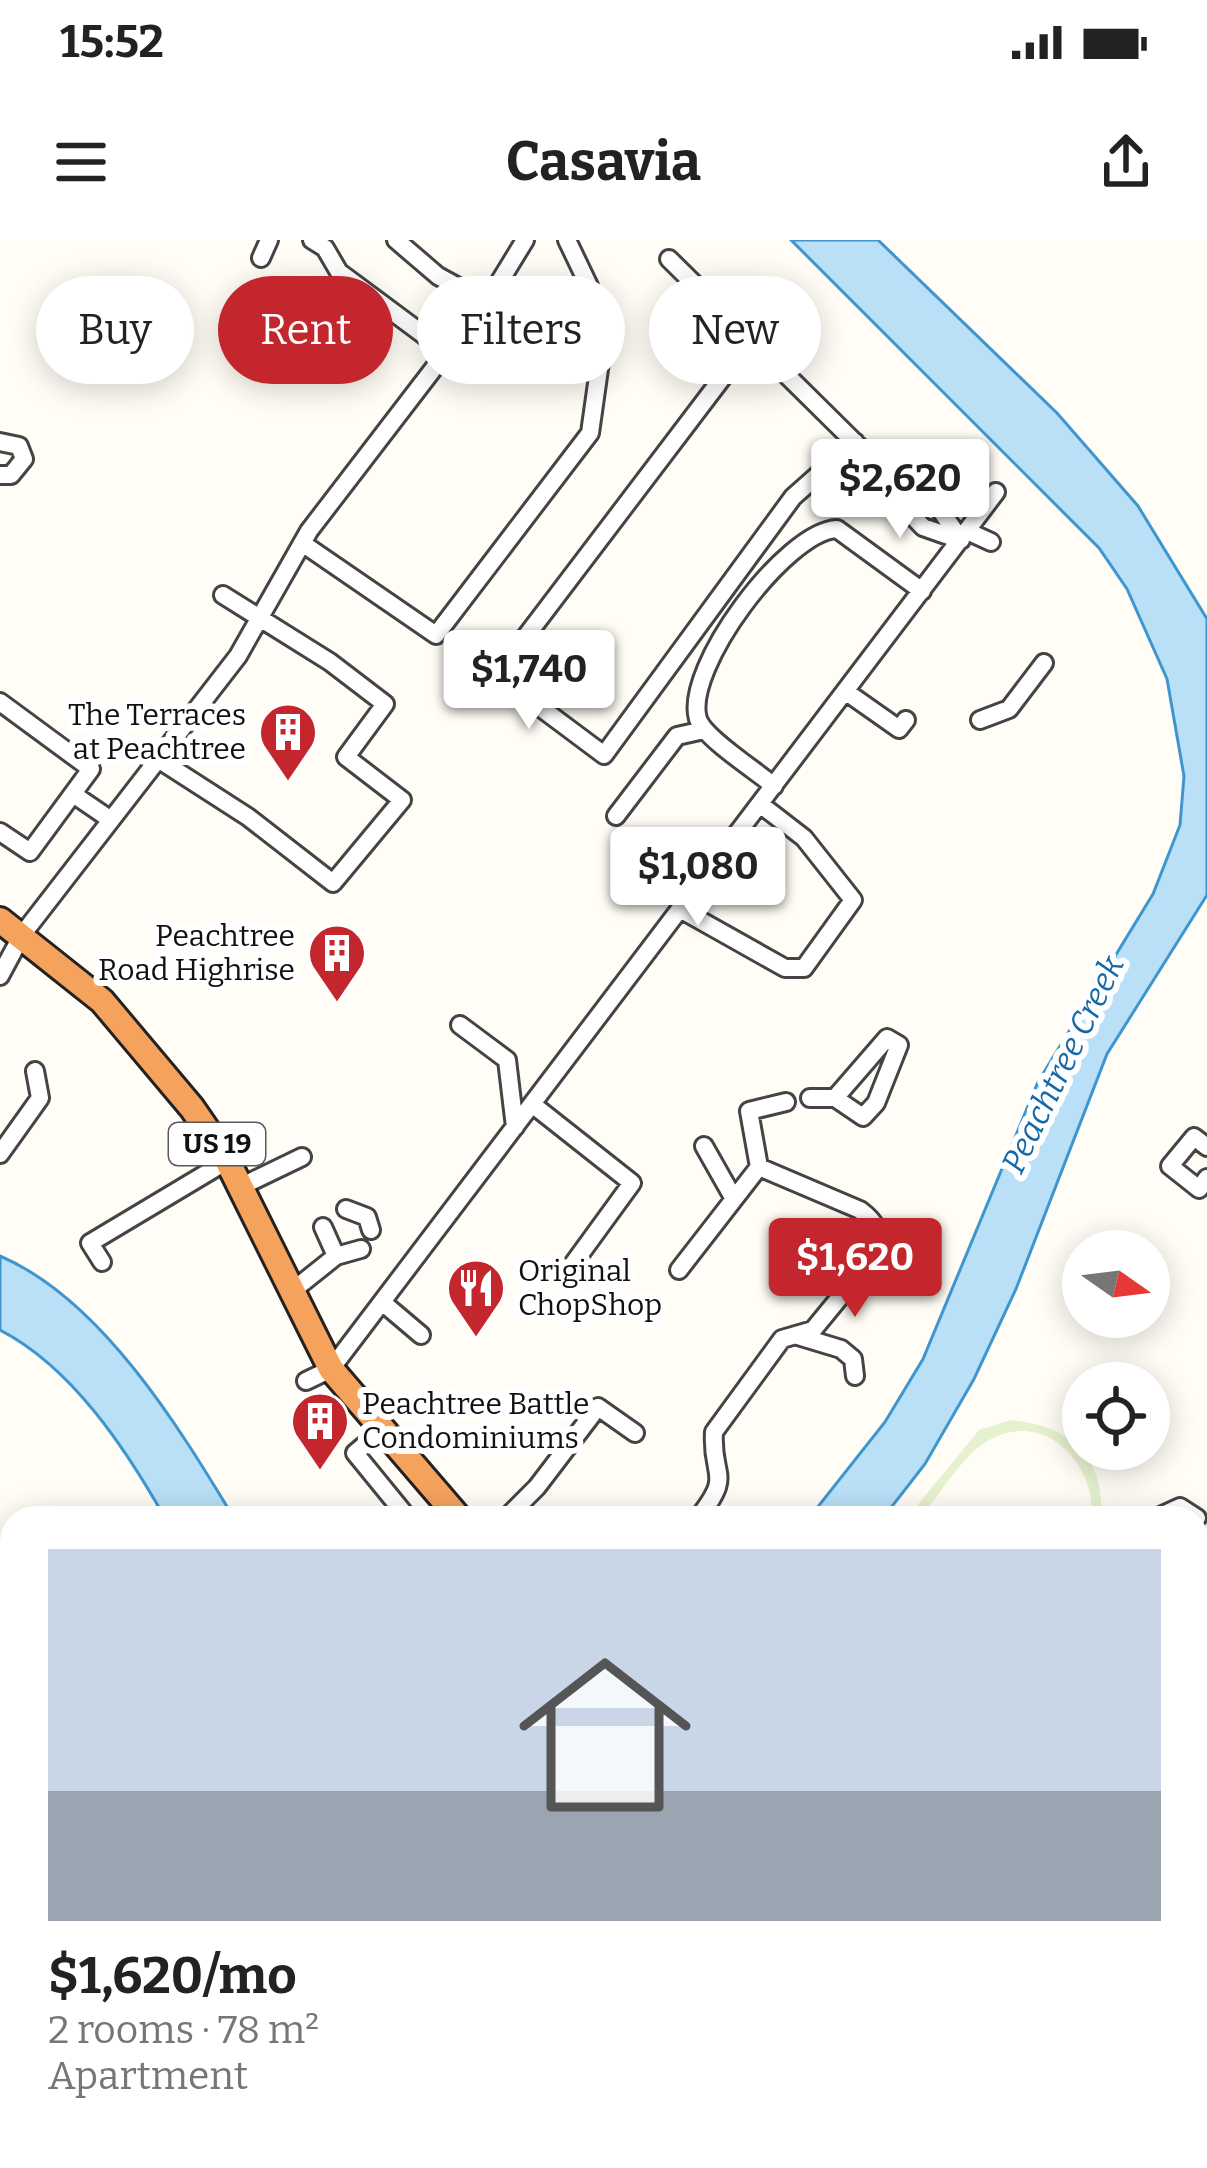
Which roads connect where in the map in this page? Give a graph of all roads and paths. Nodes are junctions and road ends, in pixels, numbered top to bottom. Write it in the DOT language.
graph roads {
  1 [pos="269,240"];
  2 [pos="312,240"];
  3 [pos="395,240"];
  4 [pos="525,240"];
  5 [pos="567,240"];
  6 [pos="261,258"];
  7 [pos="669,259"];
  8 [pos="438,276"];
  9 [pos="501,276"];
  10 [pos="686,276"];
  11 [pos="417,330"];
  12 [pos="419,384"];
  13 [pos="718,384"];
  14 [pos="796,384"];
  15 [pos="0,442"];
  16 [pos="855,442"];
  17 [pos="0,475"];
  18 [pos="996,492"];
  19 [pos="964,535"];
  20 [pos="991,542"];
  21 [pos="302,543"];
  22 [pos="922,591"];
  23 [pos="223,595"];
  24 [pos="260,622"];
  25 [pos="1044,663"];
  26 [pos="845,691"];
  27 [pos="4,712"];
  28 [pos="980,719"];
  29 [pos="906,720"];
  30 [pos="704,730"];
  31 [pos="158,759"];
  32 [pos="775,786"];
  33 [pos="73,794"];
  34 [pos="760,804"];
  35 [pos="616,816"];
  36 [pos="111,820"];
  37 [pos="0,832"];
  38 [pos="680,909"];
  39 [pos="0,920"];
  40 [pos="22,935"];
  41 [pos="0,976"];
  42 [pos="460,1025"];
  43 [pos="35,1071"];
  44 [pos="810,1098"];
  45 [pos="835,1098"];
  46 [pos="786,1102"];
  47 [pos="532,1104"];
  48 [pos="515,1127"];
  49 [pos="704,1146"];
  50 [pos="1207,1147"];
  51 [pos="0,1154"];
  52 [pos="302,1157"];
  53 [pos="227,1161"];
  54 [pos="759,1167"];
  55 [pos="1207,1178"];
  56 [pos="239,1187"];
  57 [pos="734,1199"];
  58 [pos="346,1209"];
  59 [pos="323,1227"];
  60 [pos="371,1230"];
  61 [pos="361,1250"];
  62 [pos="336,1256"];
  63 [pos="102,1262"];
  64 [pos="679,1270"];
  65 [pos="565,1275"];
  66 [pos="291,1292"];
  67 [pos="382,1302"];
  68 [pos="421,1335"];
  69 [pos="798,1336"];
  70 [pos="331,1370"];
  71 [pos="855,1376"];
  72 [pos="306,1381"];
  73 [pos="381,1431"];
  74 [pos="635,1432"];
  75 [pos="398,1506"];
  76 [pos="441,1506"];
  77 [pos="518,1506"];
  78 [pos="707,1506"];
  1 -- 6 [label="street"];
  2 -- 11 [label="street"];
  3 -- 8 [label="street"];
  4 -- 9 [label="street"];
  5 -- 21 [label="street"];
  7 -- 10 [label="street"];
  12 -- 21 [label="street"];
  13 -- 16 [label="street"];
  14 -- 16 [label="street"];
  15 -- 17 [label="street"];
  16 -- 19 [label="street"];
  18 -- 19 [label="street"];
  19 -- 20 [label="street"];
  19 -- 22 [label="street"];
  21 -- 24 [label="street"];
  22 -- 26 [label="street"];
  22 -- 30 [label="street"];
  23 -- 24 [label="street"];
  24 -- 31 [label="street"];
  24 -- 31 [label="street"];
  25 -- 28 [label="street"];
  26 -- 29 [label="street"];
  26 -- 32 [label="street"];
  27 -- 33 [label="street"];
  30 -- 32 [label="street"];
  30 -- 35 [label="street"];
  31 -- 36 [label="street"];
  32 -- 34 [label="street"];
  33 -- 36 [label="street"];
  33 -- 37 [label="street"];
  34 -- 38 [label="street"];
  34 -- 38 [label="street"];
  36 -- 40 [label="street"];
  38 -- 47 [label="street"];
  39 -- 40 [label="highway, US 19"];
  40 -- 41 [label="street"];
  40 -- 53 [label="highway, US 19"];
  42 -- 48 [label="street"];
  43 -- 51 [label="street"];
  44 -- 45 [label="street"];
  45 -- 45 [label="street"];
  46 -- 54 [label="street"];
  47 -- 48 [label="street"];
  47 -- 65 [label="street"];
  48 -- 67 [label="street"];
  49 -- 57 [label="street"];
  50 -- 55 [label="street"];
  52 -- 56 [label="street"];
  53 -- 56 [label="highway, US 19"];
  53 -- 63 [label="street"];
  54 -- 57 [label="street"];
  54 -- 69 [label="street"];
  56 -- 66 [label="highway, US 19"];
  57 -- 64 [label="street"];
  58 -- 60 [label="street"];
  59 -- 62 [label="street"];
  61 -- 62 [label="street"];
  62 -- 66 [label="street"];
  66 -- 70 [label="highway, US 19"];
  67 -- 68 [label="street"];
  67 -- 70 [label="street"];
  69 -- 71 [label="street"];
  69 -- 78 [label="street"];
  70 -- 72 [label="street"];
  70 -- 73 [label="highway, US 19"];
  73 -- 75 [label="street"];
  73 -- 76 [label="highway, US 19"];
  74 -- 77 [label="street"];
}
